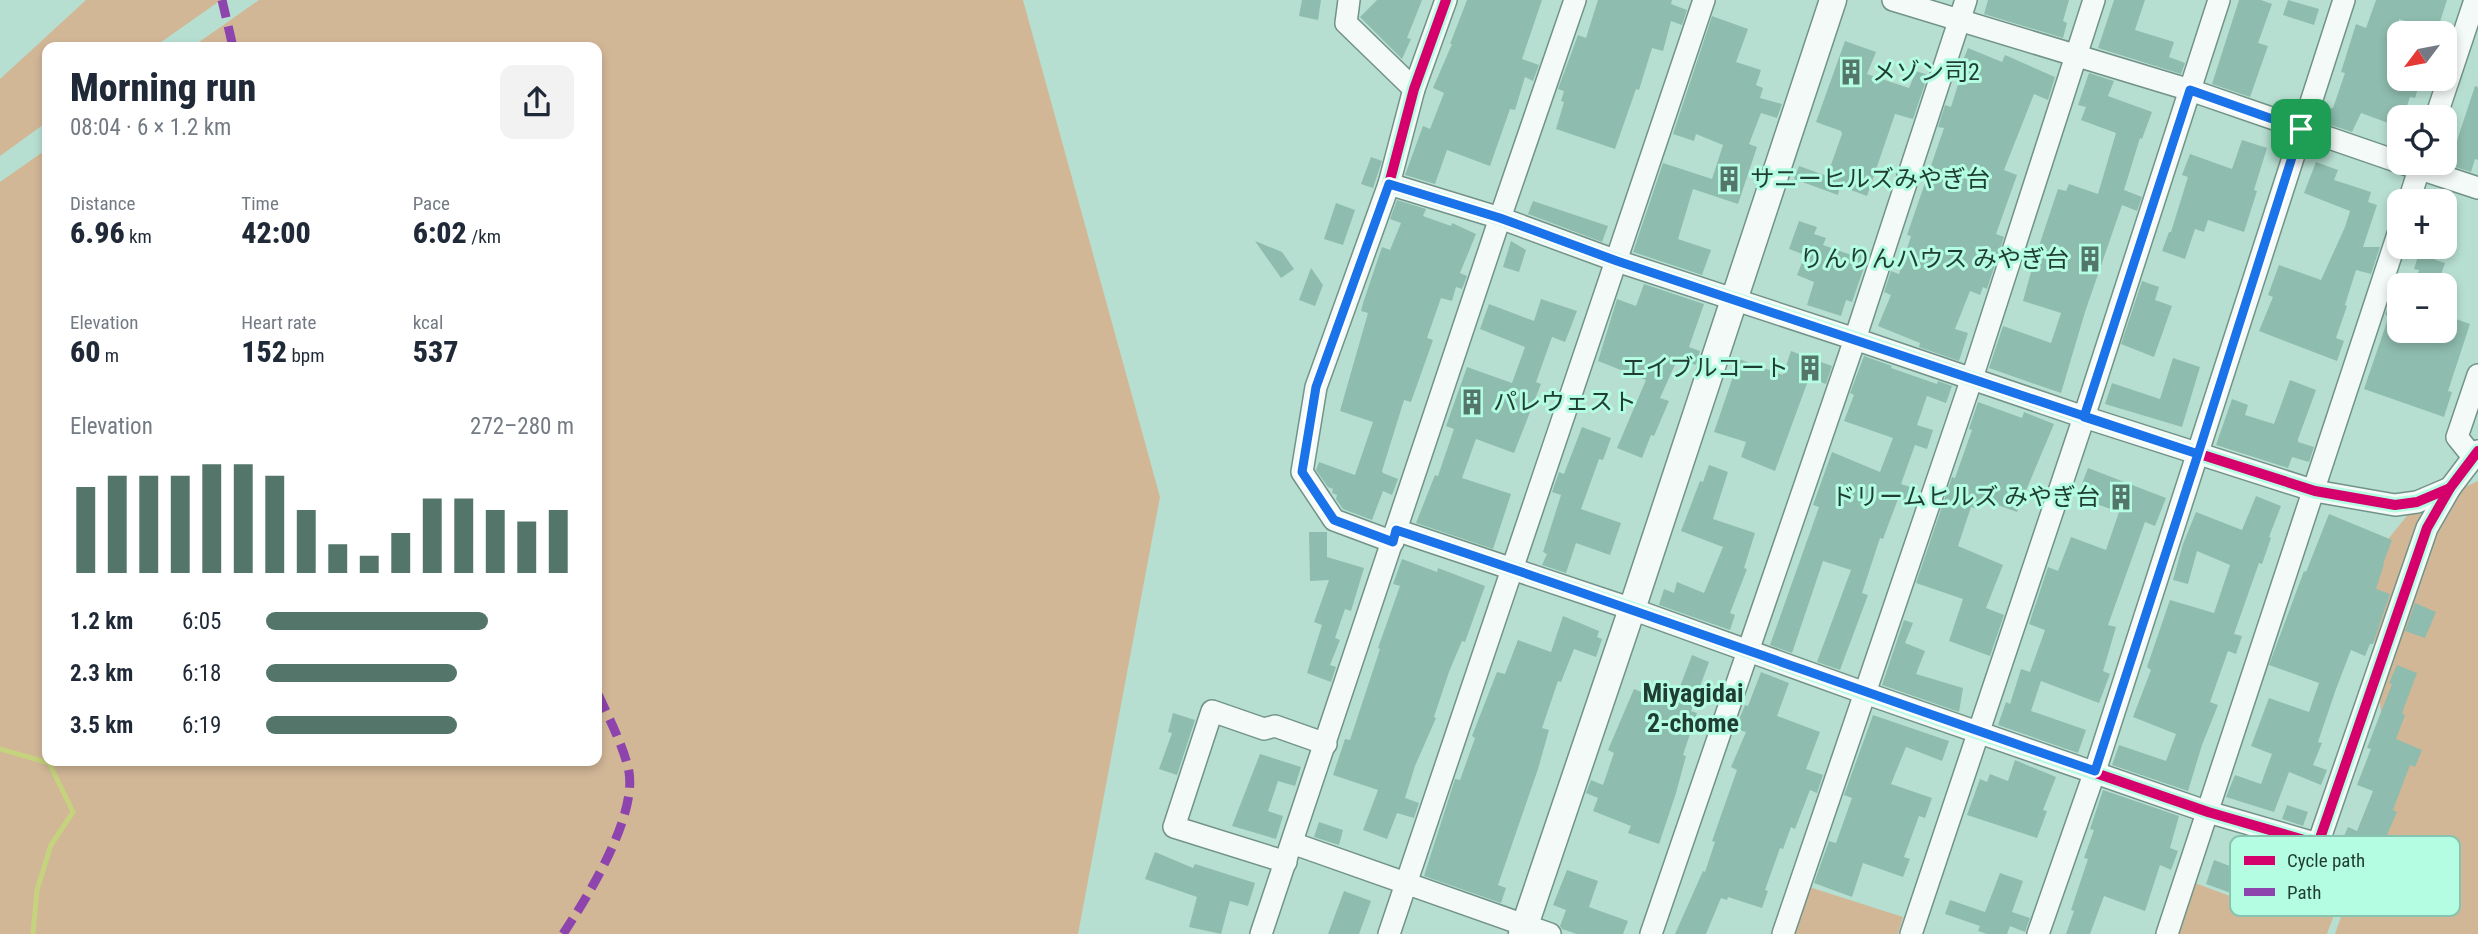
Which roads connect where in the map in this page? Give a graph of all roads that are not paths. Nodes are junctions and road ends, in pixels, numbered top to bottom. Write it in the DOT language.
graph roads {
  1 [pos="1349,0"];
  2 [pos="1446,0"];
  3 [pos="1575,0"];
  4 [pos="1704,0"];
  5 [pos="1833,0"];
  6 [pos="1893,0"];
  7 [pos="2094,0"];
  8 [pos="2219,0"];
  9 [pos="2344,0"];
  10 [pos="2475,0"];
  11 [pos="1962,10"];
  12 [pos="2076,54"];
  13 [pos="1414,89"];
  14 [pos="2190,90"];
  15 [pos="2440,105"];
  16 [pos="2301,129"];
  17 [pos="2387,157"];
  18 [pos="2441,175"];
  19 [pos="1389,184"];
  20 [pos="2478,188"];
  21 [pos="1500,218"];
  22 [pos="2390,259"];
  23 [pos="1617,261"];
  24 [pos="1734,298"];
  25 [pos="1855,338"];
  26 [pos="2478,375"];
  27 [pos="1972,378"];
  28 [pos="2084,417"];
  29 [pos="2198,454"];
  30 [pos="2476,454"];
  31 [pos="2450,488"];
  32 [pos="2315,491"];
  33 [pos="1395,536"];
  34 [pos="1511,567"];
  35 [pos="1633,609"];
  36 [pos="1749,650"];
  37 [pos="1866,693"];
  38 [pos="1978,732"];
  39 [pos="1326,744"];
  40 [pos="2095,771"];
  41 [pos="2208,812"];
  42 [pos="2290,836"];
  43 [pos="2321,836"];
  44 [pos="1289,853"];
  45 [pos="1406,883"];
  46 [pos="1523,930"];
  47 [pos="1261,934"];
  48 [pos="1389,934"];
  49 [pos="1550,934"];
  50 [pos="1651,934"];
  51 [pos="1783,934"];
  52 [pos="1911,934"];
  53 [pos="2038,934"];
  54 [pos="2167,934"];
  1 -- 13 [label="street"];
  2 -- 13 [label="street"];
  3 -- 21 [label="street"];
  4 -- 23 [label="street"];
  5 -- 24 [label="street"];
  6 -- 11 [label="street"];
  7 -- 12 [label="street"];
  8 -- 14 [label="street"];
  9 -- 16 [label="street"];
  10 -- 15 [label="street"];
  11 -- 12 [label="street"];
  11 -- 25 [label="street"];
  12 -- 14 [label="street"];
  12 -- 27 [label="street"];
  13 -- 19 [label="street"];
  14 -- 16 [label="street"];
  14 -- 28 [label="street"];
  16 -- 17 [label="street"];
  16 -- 29 [label="street"];
  18 -- 20 [label="street"];
  19 -- 21 [label="street"];
  19 -- 33 [label="street"];
  21 -- 23 [label="street"];
  21 -- 33 [label="street"];
  22 -- 32 [label="street"];
  23 -- 24 [label="street"];
  23 -- 34 [label="street"];
  24 -- 25 [label="street"];
  24 -- 35 [label="street"];
  25 -- 27 [label="street"];
  25 -- 36 [label="street"];
  26 -- 30 [label="street"];
  27 -- 28 [label="street"];
  27 -- 37 [label="street"];
  28 -- 29 [label="street"];
  28 -- 38 [label="street"];
  29 -- 32 [label="street"];
  29 -- 40 [label="street"];
  30 -- 31 [label="street"];
  31 -- 32 [label="street"];
  31 -- 43 [label="street"];
  32 -- 41 [label="street"];
  33 -- 34 [label="street"];
  33 -- 39 [label="street"];
  34 -- 35 [label="street"];
  34 -- 45 [label="street"];
  35 -- 36 [label="street"];
  35 -- 46 [label="street"];
  36 -- 37 [label="street"];
  36 -- 50 [label="street"];
  37 -- 38 [label="street"];
  37 -- 51 [label="street"];
  38 -- 40 [label="street"];
  38 -- 52 [label="street"];
  39 -- 44 [label="street"];
  39 -- 44 [label="street"];
  40 -- 41 [label="street"];
  40 -- 53 [label="street"];
  41 -- 42 [label="street"];
  41 -- 54 [label="street"];
  44 -- 45 [label="street"];
  44 -- 47 [label="street"];
  45 -- 46 [label="street"];
  45 -- 48 [label="street"];
  46 -- 49 [label="street"];
}
